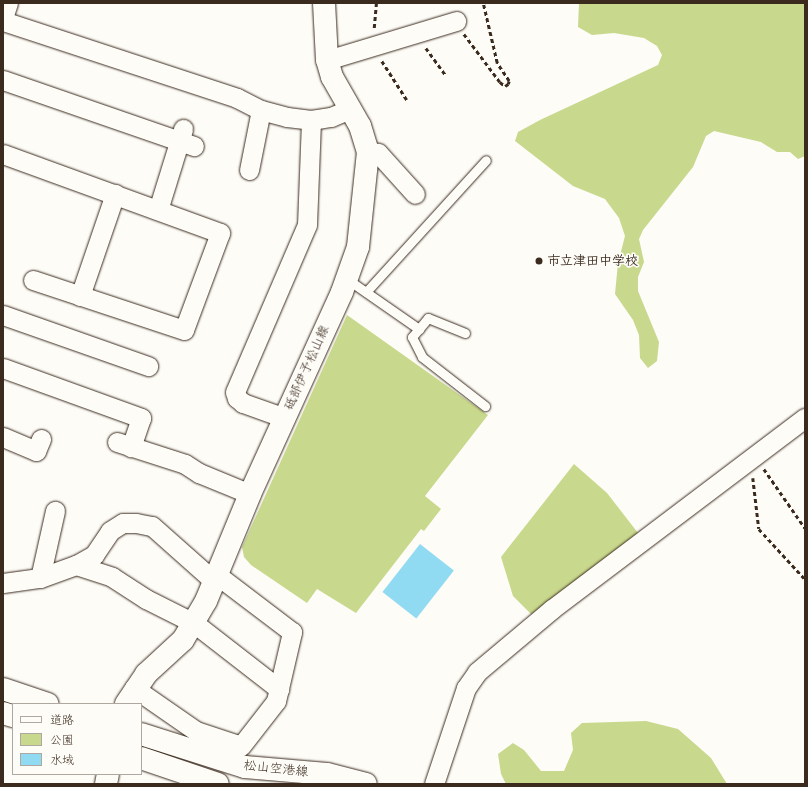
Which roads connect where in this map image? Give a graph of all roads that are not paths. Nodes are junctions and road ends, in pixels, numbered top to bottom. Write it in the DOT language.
graph roads {
  1 [pos="8,3"];
  2 [pos="324,3"];
  3 [pos="3,18"];
  4 [pos="456,21"];
  5 [pos="3,22"];
  6 [pos="327,60"];
  7 [pos="3,80"];
  8 [pos="350,109"];
  9 [pos="261,110"];
  10 [pos="311,120"];
  11 [pos="368,152"];
  12 [pos="3,154"];
  13 [pos="486,160"];
  14 [pos="249,170"];
  15 [pos="115,194"];
  16 [pos="415,194"];
  17 [pos="158,210"];
  18 [pos="347,279"];
  19 [pos="33,280"];
  20 [pos="366,292"];
  21 [pos="80,296"];
  22 [pos="3,315"];
  23 [pos="419,329"];
  24 [pos="465,333"];
  25 [pos="148,366"];
  26 [pos="3,368"];
  27 [pos="485,406"];
  28 [pos="285,418"];
  29 [pos="805,418"];
  30 [pos="3,437"];
  31 [pos="41,439"];
  32 [pos="250,494"];
  33 [pos="55,511"];
  34 [pos="76,565"];
  35 [pos="40,578"];
  36 [pos="216,578"];
  37 [pos="3,582"];
  38 [pos="194,623"];
  39 [pos="3,689"];
  40 [pos="279,689"];
  41 [pos="130,696"];
  42 [pos="45,703"];
  43 [pos="142,734"];
  44 [pos="142,758"];
  45 [pos="218,784"];
  46 [pos="366,784"];
  47 [pos="434,784"];
  1 -- 3 [label="street"];
  2 -- 6 [label="main road, 砥部伊予松山線"];
  4 -- 6 [label="street"];
  5 -- 9 [label="street"];
  6 -- 8 [label="main road, 砥部伊予松山線"];
  7 -- 17 [label="street"];
  8 -- 10 [label="street"];
  8 -- 11 [label="main road, 砥部伊予松山線"];
  9 -- 10 [label="street"];
  9 -- 14 [label="street"];
  10 -- 28 [label="street"];
  11 -- 16 [label="street"];
  11 -- 18 [label="main road, 砥部伊予松山線"];
  12 -- 15 [label="street"];
  13 -- 20 [label="lane"];
  15 -- 17 [label="street"];
  15 -- 21 [label="street"];
  17 -- 21 [label="street"];
  18 -- 20 [label="lane"];
  18 -- 28 [label="main road, 砥部伊予松山線"];
  19 -- 21 [label="street"];
  20 -- 23 [label="lane"];
  22 -- 25 [label="street"];
  23 -- 24 [label="lane"];
  23 -- 27 [label="lane"];
  26 -- 32 [label="street"];
  28 -- 32 [label="main road, 砥部伊予松山線"];
  29 -- 47 [label="street"];
  30 -- 31 [label="street"];
  32 -- 36 [label="main road, 砥部伊予松山線"];
  33 -- 35 [label="street"];
  34 -- 35 [label="street"];
  34 -- 36 [label="street"];
  34 -- 38 [label="street"];
  35 -- 37 [label="street"];
  36 -- 38 [label="main road, 砥部伊予松山線"];
  36 -- 40 [label="street"];
  38 -- 40 [label="street"];
  38 -- 41 [label="main road, 砥部伊予松山線"];
  39 -- 42 [label="main road"];
  40 -- 41 [label="street"];
  43 -- 46 [label="main road, 松山空港線"];
  44 -- 45 [label="main road"];
}
